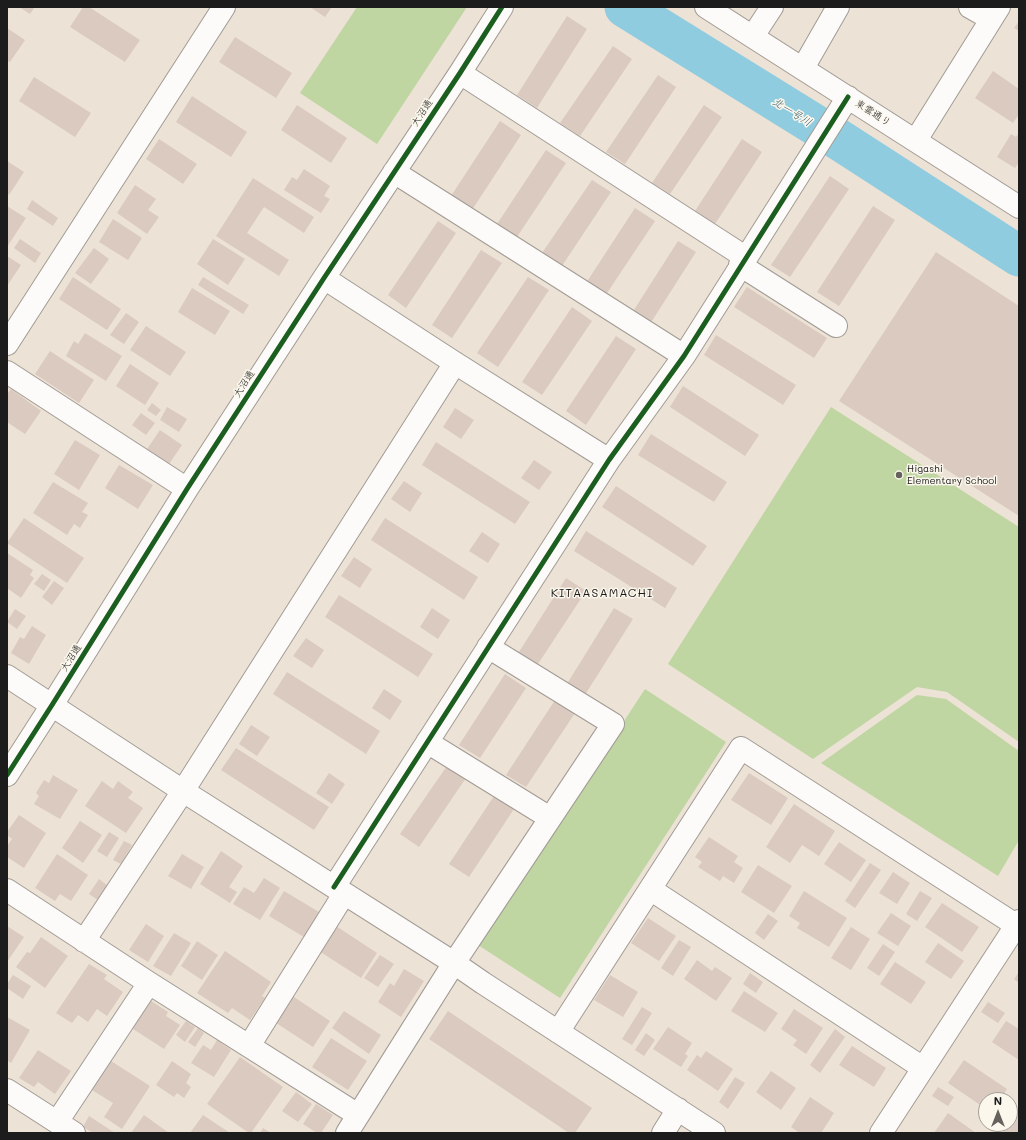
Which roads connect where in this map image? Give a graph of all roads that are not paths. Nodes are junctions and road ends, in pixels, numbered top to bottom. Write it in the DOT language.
graph roads {
  1 [pos="224,7"];
  2 [pos="502,7"];
  3 [pos="706,7"];
  4 [pos="772,7"];
  5 [pos="970,7"];
  6 [pos="833,9"];
  7 [pos="994,13"];
  8 [pos="753,36"];
  9 [pos="803,68"];
  10 [pos="460,73"];
  11 [pos="848,97"];
  12 [pos="916,140"];
  13 [pos="394,172"];
  14 [pos="1019,207"];
  15 [pos="743,261"];
  16 [pos="324,278"];
  17 [pos="836,326"];
  18 [pos="7,344"];
  19 [pos="684,356"];
  20 [pos="455,363"];
  21 [pos="7,372"];
  22 [pos="609,460"];
  23 [pos="187,489"];
  24 [pos="488,647"];
  25 [pos="7,676"];
  26 [pos="52,705"];
  27 [pos="427,742"];
  28 [pos="7,774"];
  29 [pos="183,791"];
  30 [pos="550,818"];
  31 [pos="650,889"];
  32 [pos="7,890"];
  33 [pos="339,890"];
  34 [pos="1018,925"];
  35 [pos="84,941"];
  36 [pos="454,963"];
  37 [pos="148,983"];
  38 [pos="558,1032"];
  39 [pos="249,1046"];
  40 [pos="923,1068"];
  41 [pos="7,1090"];
  42 [pos="678,1109"];
  43 [pos="353,1124"];
  44 [pos="66,1128"];
  45 [pos="663,1133"];
  46 [pos="714,1133"];
  47 [pos="881,1133"];
  1 -- 18 [label="street"];
  2 -- 10 [label="street, 大沼通"];
  3 -- 8 [label="street, 東雲通り"];
  4 -- 8 [label="street"];
  5 -- 7 [label="street"];
  6 -- 9 [label="street"];
  7 -- 12 [label="street"];
  8 -- 9 [label="street, 東雲通り"];
  9 -- 11 [label="street, 東雲通り"];
  10 -- 13 [label="street, 大沼通"];
  10 -- 15 [label="street"];
  11 -- 12 [label="street, 東雲通り"];
  11 -- 15 [label="street"];
  12 -- 14 [label="street, 東雲通り"];
  13 -- 16 [label="street, 大沼通"];
  13 -- 19 [label="street"];
  15 -- 17 [label="street"];
  15 -- 19 [label="street"];
  16 -- 20 [label="street"];
  16 -- 23 [label="street, 大沼通"];
  19 -- 22 [label="street"];
  20 -- 22 [label="street"];
  20 -- 29 [label="street"];
  21 -- 23 [label="street"];
  22 -- 24 [label="street"];
  23 -- 26 [label="street, 大沼通"];
  24 -- 27 [label="street"];
  24 -- 30 [label="street"];
  25 -- 26 [label="street"];
  26 -- 28 [label="street, 大沼通"];
  26 -- 29 [label="street"];
  27 -- 30 [label="street"];
  27 -- 33 [label="street"];
  29 -- 33 [label="street"];
  29 -- 35 [label="street"];
  30 -- 36 [label="street"];
  31 -- 34 [label="street"];
  31 -- 38 [label="street"];
  31 -- 40 [label="street"];
  32 -- 35 [label="street"];
  33 -- 36 [label="street"];
  33 -- 39 [label="street"];
  34 -- 40 [label="street"];
  35 -- 37 [label="street"];
  36 -- 38 [label="street"];
  36 -- 43 [label="street"];
  37 -- 39 [label="street"];
  37 -- 44 [label="street"];
  38 -- 42 [label="street"];
  39 -- 43 [label="street"];
  40 -- 47 [label="street"];
  41 -- 44 [label="street"];
  42 -- 45 [label="street"];
  42 -- 46 [label="street"];
}
